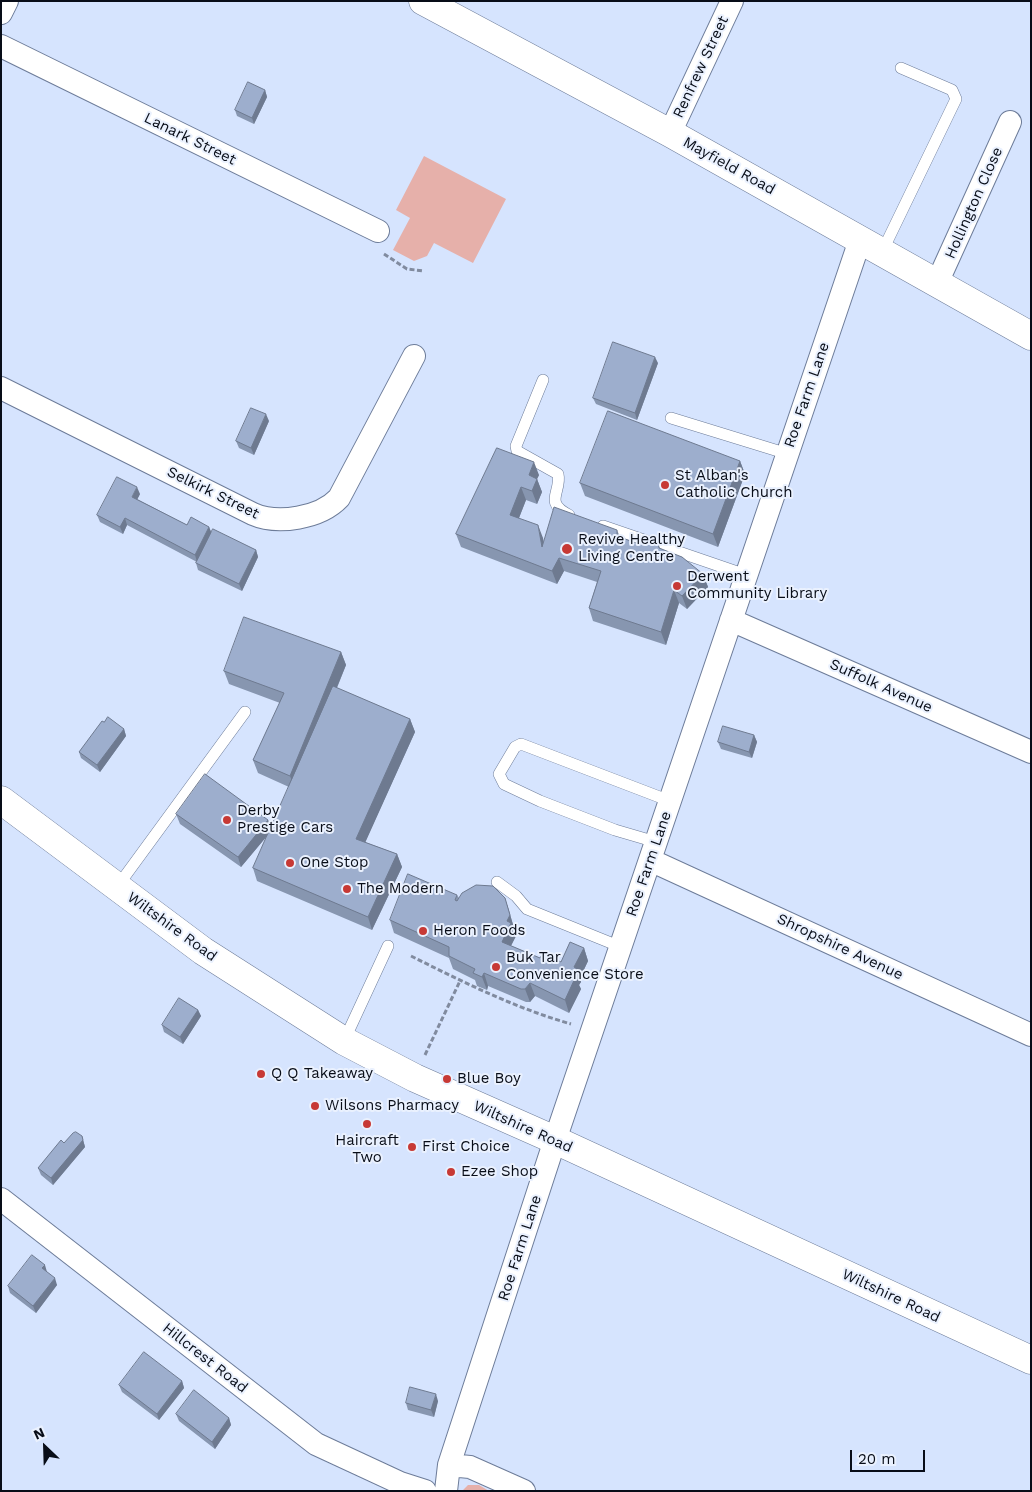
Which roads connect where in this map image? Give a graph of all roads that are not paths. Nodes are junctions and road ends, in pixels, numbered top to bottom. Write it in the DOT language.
graph roads {
  1 [pos="7,1"];
  2 [pos="424,1"];
  3 [pos="732,1"];
  4 [pos="1,13"];
  5 [pos="1,46"];
  6 [pos="901,68"];
  7 [pos="1010,122"];
  8 [pos="670,133"];
  9 [pos="378,232"];
  10 [pos="871,246"];
  11 [pos="937,283"];
  12 [pos="1031,336"];
  13 [pos="414,356"];
  14 [pos="543,380"];
  15 [pos="1,388"];
  16 [pos="671,418"];
  17 [pos="788,454"];
  18 [pos="746,575"];
  19 [pos="731,620"];
  20 [pos="246,712"];
  21 [pos="1031,752"];
  22 [pos="1,800"];
  23 [pos="670,801"];
  24 [pos="653,851"];
  25 [pos="497,882"];
  26 [pos="117,886"];
  27 [pos="388,946"];
  28 [pos="621,947"];
  29 [pos="1031,1035"];
  30 [pos="344,1041"];
  31 [pos="555,1140"];
  32 [pos="1,1199"];
  33 [pos="1031,1360"];
  34 [pos="449,1465"];
  35 [pos="424,1491"];
  36 [pos="446,1491"];
  37 [pos="524,1491"];
  1 -- 4 [label="street"];
  2 -- 8 [label="street, Mayfield Road"];
  3 -- 8 [label="street, Renfrew Street"];
  5 -- 9 [label="street, Lanark Street"];
  6 -- 10 [label="lane"];
  7 -- 11 [label="street, Hollington Close"];
  8 -- 10 [label="street, Mayfield Road"];
  10 -- 11 [label="street, Mayfield Road"];
  10 -- 17 [label="street, Roe Farm Lane"];
  11 -- 12 [label="street, Mayfield Road"];
  13 -- 15 [label="street, Selkirk Street"];
  14 -- 18 [label="lane"];
  16 -- 17 [label="lane"];
  17 -- 18 [label="street, Roe Farm Lane"];
  18 -- 19 [label="street, Roe Farm Lane"];
  19 -- 21 [label="street, Suffolk Avenue"];
  19 -- 23 [label="street, Roe Farm Lane"];
  20 -- 26 [label="lane"];
  22 -- 26 [label="street, Wiltshire Road"];
  23 -- 24 [label="street, Roe Farm Lane"];
  23 -- 24 [label="lane"];
  24 -- 28 [label="street, Roe Farm Lane"];
  24 -- 29 [label="street, Shropshire Avenue"];
  25 -- 28 [label="lane"];
  26 -- 30 [label="street, Wiltshire Road"];
  27 -- 30 [label="lane"];
  28 -- 31 [label="street, Roe Farm Lane"];
  30 -- 31 [label="street, Wiltshire Road"];
  31 -- 33 [label="street, Wiltshire Road"];
  31 -- 34 [label="street, Roe Farm Lane"];
  32 -- 35 [label="street, Hillcrest Road"];
  34 -- 36 [label="street, Roe Farm Lane"];
  34 -- 37 [label="street"];
}
